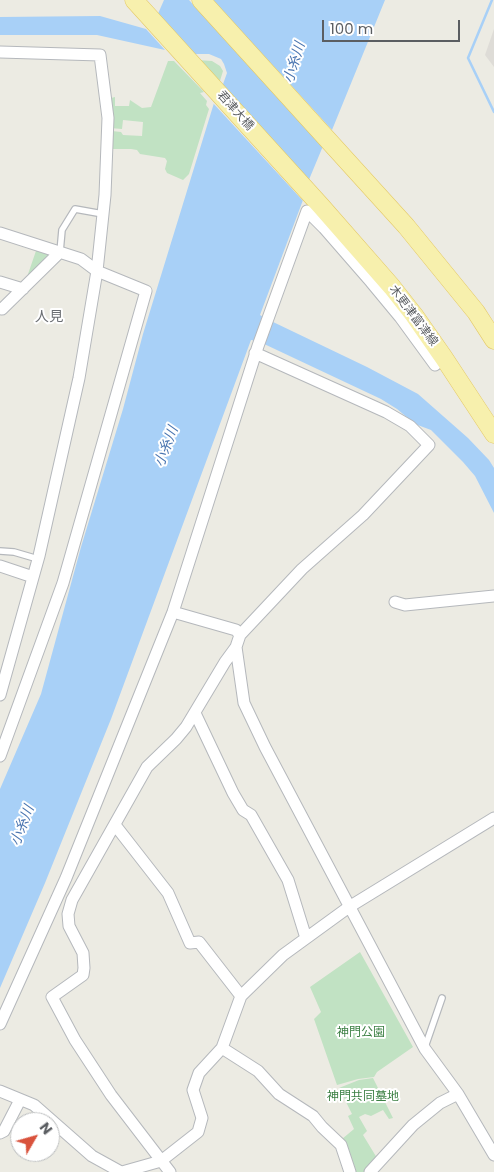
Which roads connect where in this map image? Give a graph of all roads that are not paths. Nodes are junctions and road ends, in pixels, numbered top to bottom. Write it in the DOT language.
graph roads {
  1 [pos="134,0"];
  2 [pos="202,0"];
  3 [pos="0,52"];
  4 [pos="321,206"];
  5 [pos="103,214"];
  6 [pos="0,233"];
  7 [pos="60,252"];
  8 [pos="96,271"];
  9 [pos="0,282"];
  10 [pos="23,289"];
  11 [pos="2,309"];
  12 [pos="494,340"];
  13 [pos="257,349"];
  14 [pos="444,358"];
  15 [pos="494,434"];
  16 [pos="0,551"];
  17 [pos="38,559"];
  18 [pos="0,566"];
  19 [pos="33,577"];
  20 [pos="494,596"];
  21 [pos="396,602"];
  22 [pos="173,612"];
  23 [pos="240,635"];
  24 [pos="236,647"];
  25 [pos="0,695"];
  26 [pos="195,713"];
  27 [pos="0,756"];
  28 [pos="494,818"];
  29 [pos="115,825"];
  30 [pos="349,907"];
  31 [pos="306,938"];
  32 [pos="240,996"];
  33 [pos="442,998"];
  34 [pos="0,1024"];
  35 [pos="222,1048"];
  36 [pos="425,1049"];
  37 [pos="0,1091"];
  38 [pos="458,1094"];
  39 [pos="20,1100"];
  40 [pos="0,1134"];
  41 [pos="494,1155"];
  42 [pos="162,1161"];
  43 [pos="121,1172"];
  44 [pos="170,1172"];
  45 [pos="350,1172"];
  46 [pos="370,1172"];
  1 -- 4 [label="main road, 君津大橋"];
  2 -- 12 [label="main road"];
  3 -- 5 [label="street"];
  4 -- 14 [label="main road, 木更津富津線"];
  5 -- 7 [label="lane"];
  5 -- 8 [label="street"];
  6 -- 7 [label="street"];
  7 -- 8 [label="street"];
  7 -- 10 [label="street"];
  8 -- 17 [label="street"];
  8 -- 27 [label="street"];
  9 -- 10 [label="street"];
  10 -- 11 [label="street"];
  13 -- 14 [label="street"];
  13 -- 22 [label="street"];
  13 -- 23 [label="street"];
  14 -- 15 [label="main road, 木更津富津線"];
  16 -- 17 [label="lane"];
  17 -- 19 [label="street"];
  18 -- 19 [label="street"];
  19 -- 25 [label="street"];
  20 -- 21 [label="street"];
  22 -- 23 [label="street"];
  22 -- 34 [label="street"];
  23 -- 24 [label="street"];
  24 -- 26 [label="street"];
  24 -- 30 [label="street"];
  26 -- 29 [label="street"];
  26 -- 31 [label="street"];
  28 -- 30 [label="street"];
  29 -- 32 [label="street"];
  29 -- 42 [label="street"];
  30 -- 31 [label="street"];
  30 -- 36 [label="street"];
  31 -- 32 [label="street"];
  32 -- 35 [label="street"];
  33 -- 36 [label="lane"];
  35 -- 42 [label="street"];
  35 -- 45 [label="street"];
  36 -- 38 [label="street"];
  37 -- 39 [label="street"];
  38 -- 41 [label="street"];
  38 -- 46 [label="street"];
  39 -- 40 [label="street"];
  39 -- 43 [label="street"];
  42 -- 43 [label="street"];
  42 -- 44 [label="street"];
}
